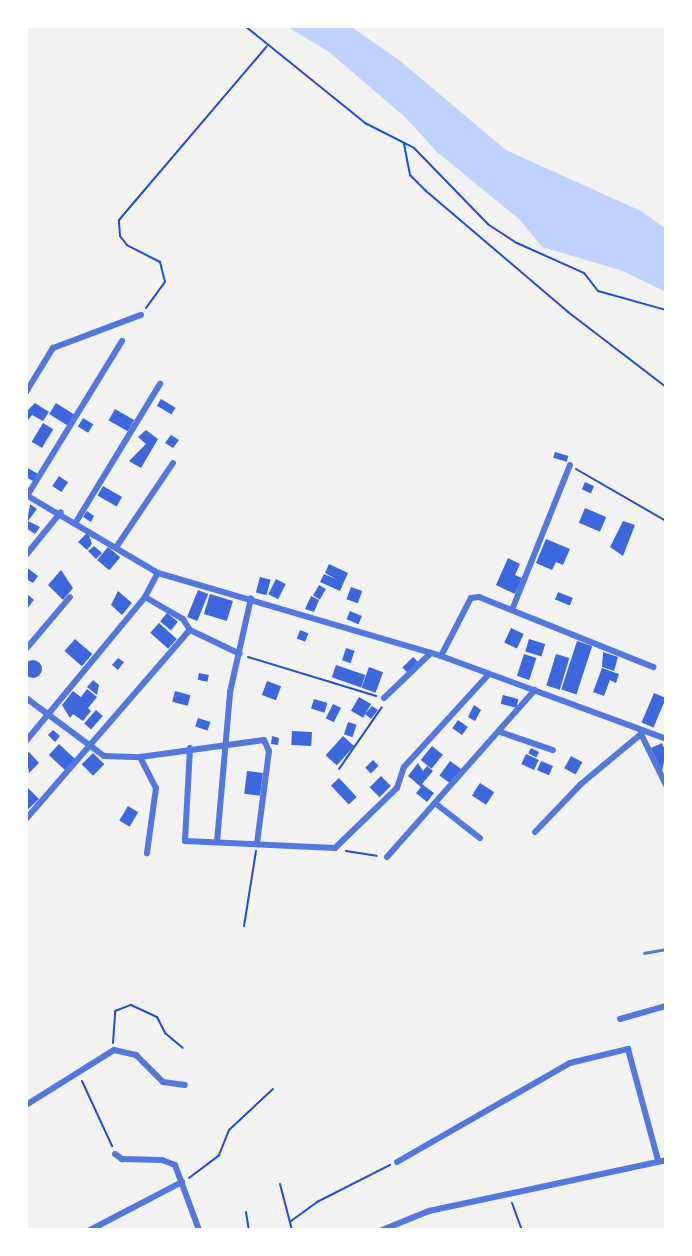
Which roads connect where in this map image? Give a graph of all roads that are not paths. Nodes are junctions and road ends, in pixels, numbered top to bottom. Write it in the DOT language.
graph roads {
  1 [pos="141,315"];
  2 [pos="122,341"];
  3 [pos="160,384"];
  4 [pos="26,392"];
  5 [pos="173,463"];
  6 [pos="570,465"];
  7 [pos="27,495"];
  8 [pos="61,512"];
  9 [pos="76,522"];
  10 [pos="117,546"];
  11 [pos="26,555"];
  12 [pos="158,573"];
  13 [pos="70,597"];
  14 [pos="145,597"];
  15 [pos="251,598"];
  16 [pos="512,610"];
  17 [pos="190,630"];
  18 [pos="26,649"];
  19 [pos="430,653"];
  20 [pos="240,654"];
  21 [pos="440,656"];
  22 [pos="653,667"];
  23 [pos="489,674"];
  24 [pos="535,690"];
  25 [pos="26,698"];
  26 [pos="384,698"];
  27 [pos="49,715"];
  28 [pos="500,732"];
  29 [pos="641,734"];
  30 [pos="666,739"];
  31 [pos="26,741"];
  32 [pos="226,744"];
  33 [pos="90,748"];
  34 [pos="190,748"];
  35 [pos="554,750"];
  36 [pos="140,757"];
  37 [pos="666,785"];
  38 [pos="435,803"];
  39 [pos="26,819"];
  40 [pos="535,832"];
  41 [pos="480,838"];
  42 [pos="217,842"];
  43 [pos="257,843"];
  44 [pos="147,853"];
  45 [pos="387,857"];
  46 [pos="666,949"];
  47 [pos="644,953"];
  48 [pos="666,1006"];
  49 [pos="620,1019"];
  50 [pos="185,1085"];
  51 [pos="26,1105"];
  52 [pos="116,1154"];
  53 [pos="662,1160"];
  54 [pos="397,1162"];
  55 [pos="182,1182"];
  56 [pos="90,1230"];
  57 [pos="199,1230"];
  58 [pos="382,1230"];
  1 -- 4 [label="street"];
  2 -- 7 [label="street"];
  3 -- 9 [label="street"];
  5 -- 10 [label="street"];
  6 -- 16 [label="street"];
  7 -- 8 [label="street"];
  8 -- 9 [label="street"];
  8 -- 11 [label="street"];
  9 -- 10 [label="street"];
  10 -- 12 [label="street"];
  12 -- 14 [label="street"];
  12 -- 15 [label="street"];
  13 -- 18 [label="street"];
  14 -- 17 [label="street"];
  14 -- 27 [label="street"];
  15 -- 19 [label="street"];
  15 -- 20 [label="street"];
  16 -- 21 [label="street"];
  16 -- 22 [label="street"];
  17 -- 20 [label="street"];
  17 -- 33 [label="street"];
  19 -- 21 [label="street"];
  19 -- 26 [label="street"];
  20 -- 32 [label="street"];
  21 -- 23 [label="street"];
  23 -- 24 [label="street"];
  23 -- 43 [label="street"];
  24 -- 28 [label="street"];
  24 -- 29 [label="street"];
  25 -- 27 [label="street"];
  27 -- 31 [label="street"];
  27 -- 33 [label="street"];
  28 -- 35 [label="street"];
  28 -- 38 [label="street"];
  29 -- 30 [label="street"];
  29 -- 37 [label="street"];
  29 -- 40 [label="street"];
  32 -- 34 [label="street"];
  32 -- 42 [label="street"];
  32 -- 43 [label="street"];
  33 -- 36 [label="street"];
  33 -- 39 [label="street"];
  34 -- 36 [label="street"];
  34 -- 42 [label="street"];
  36 -- 44 [label="street"];
  38 -- 41 [label="street"];
  38 -- 45 [label="street"];
  42 -- 43 [label="street"];
  46 -- 47 [label="lane"];
  48 -- 49 [label="street"];
  50 -- 51 [label="street"];
  52 -- 55 [label="street"];
  53 -- 54 [label="street"];
  53 -- 58 [label="street"];
  55 -- 56 [label="street"];
  55 -- 57 [label="street"];
}
